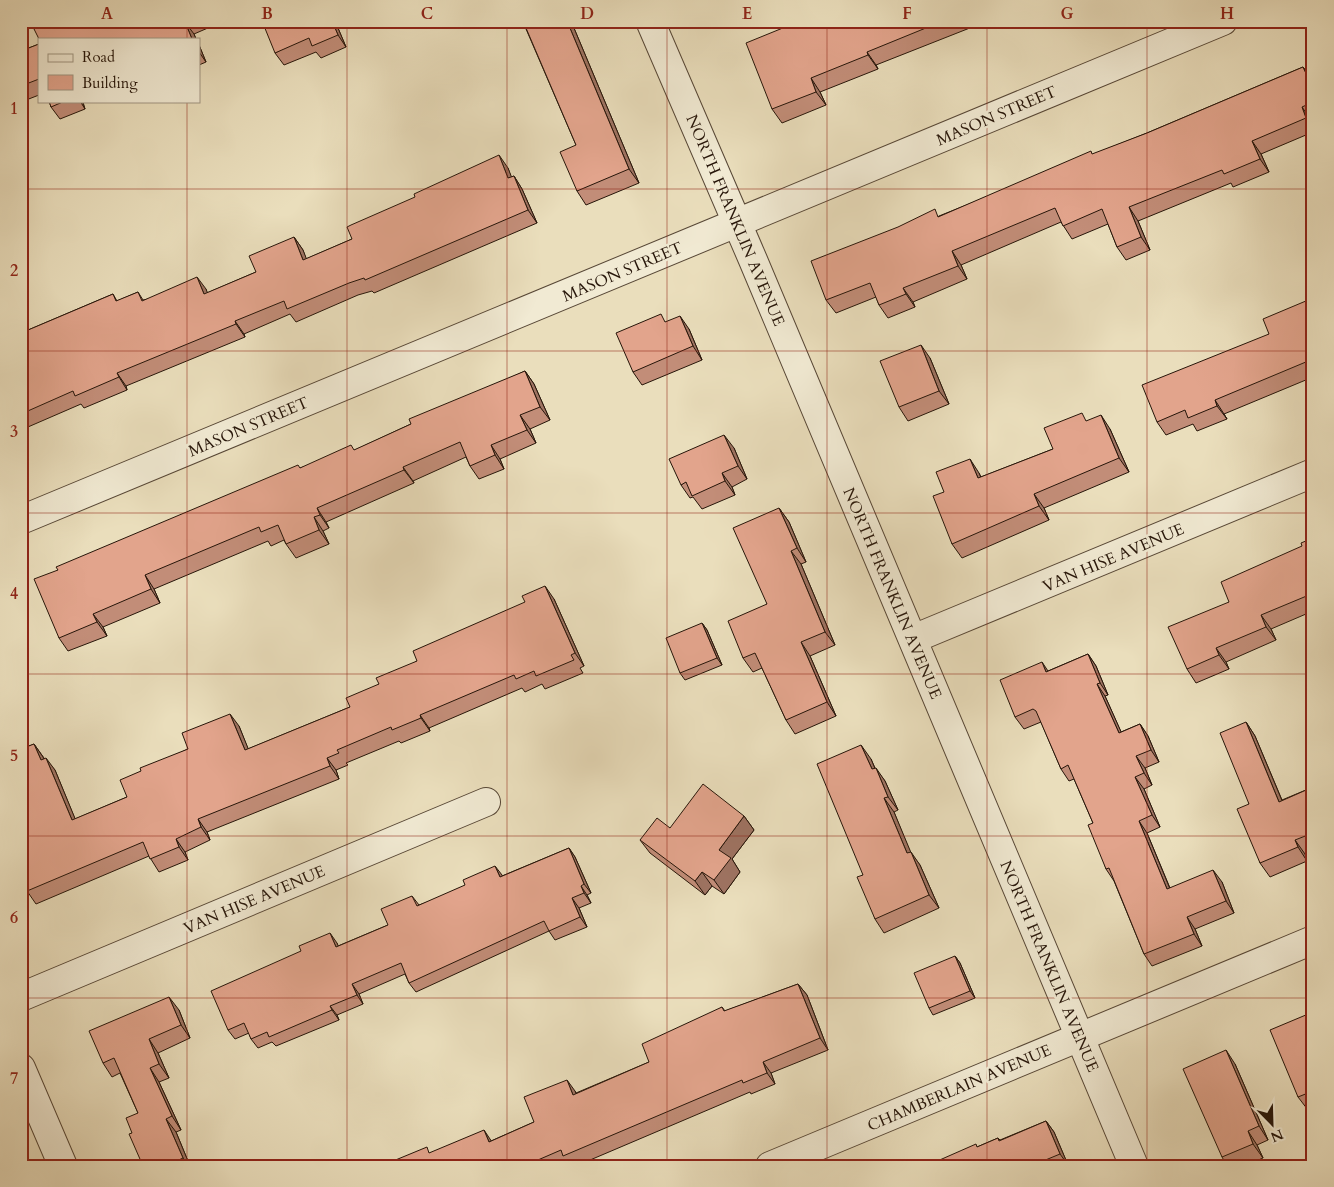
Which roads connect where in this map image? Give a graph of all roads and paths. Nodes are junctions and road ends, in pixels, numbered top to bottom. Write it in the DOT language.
graph roads {
  1 [pos="650,21"];
  2 [pos="1223,21"];
  3 [pos="738,223"];
  4 [pos="1313,473"];
  5 [pos="21,520"];
  6 [pos="912,640"];
  7 [pos="486,802"];
  8 [pos="1313,940"];
  9 [pos="21,996"];
  10 [pos="1080,1037"];
  11 [pos="21,1068"];
  12 [pos="63,1166"];
  13 [pos="770,1166"];
  14 [pos="1134,1166"];
  1 -- 3 [label="street, NORTH FRANKLIN AVENUE"];
  2 -- 3 [label="street, MASON STREET"];
  3 -- 5 [label="street, MASON STREET"];
  3 -- 6 [label="street, NORTH FRANKLIN AVENUE"];
  4 -- 6 [label="street, VAN HISE AVENUE"];
  6 -- 10 [label="street, NORTH FRANKLIN AVENUE"];
  7 -- 9 [label="street, VAN HISE AVENUE"];
  8 -- 10 [label="street, CHAMBERLAIN AVENUE"];
  10 -- 13 [label="street, CHAMBERLAIN AVENUE"];
  10 -- 14 [label="street, NORTH FRANKLIN AVENUE"];
  11 -- 12 [label="street"];
}
